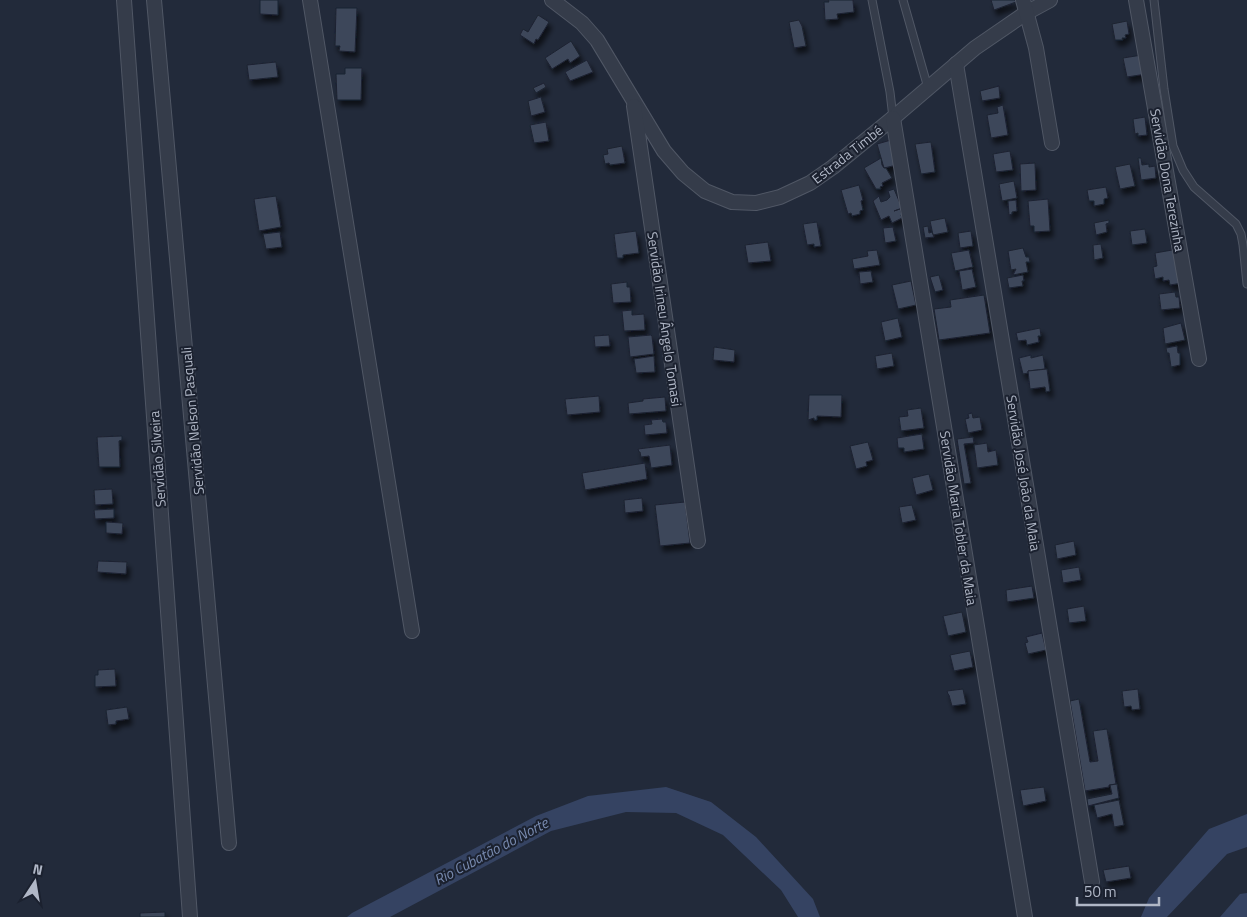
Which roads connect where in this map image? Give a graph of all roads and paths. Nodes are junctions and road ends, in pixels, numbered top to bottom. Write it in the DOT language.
graph roads {
  1 [pos="124,0"];
  2 [pos="154,0"];
  3 [pos="310,0"];
  4 [pos="552,0"];
  5 [pos="872,0"];
  6 [pos="903,0"];
  7 [pos="1050,0"];
  8 [pos="1136,0"];
  9 [pos="1154,0"];
  10 [pos="1024,6"];
  11 [pos="956,64"];
  12 [pos="928,88"];
  13 [pos="632,98"];
  14 [pos="893,118"];
  15 [pos="1052,143"];
  16 [pos="1247,284"];
  17 [pos="1199,359"];
  18 [pos="698,541"];
  19 [pos="412,631"];
  20 [pos="229,843"];
  21 [pos="1092,882"];
  22 [pos="190,917"];
  23 [pos="1025,917"];
  1 -- 22 [label="street, Servidão Silveira"];
  2 -- 20 [label="street, Servidão Nelson Pasquali"];
  3 -- 19 [label="street"];
  4 -- 13 [label="street, Estrada Timbé"];
  5 -- 14 [label="lane"];
  6 -- 12 [label="lane"];
  7 -- 10 [label="street, Estrada Timbé"];
  8 -- 17 [label="street, Servidão Dona Terezinha"];
  9 -- 16 [label="lane"];
  10 -- 11 [label="street, Estrada Timbé"];
  10 -- 15 [label="street"];
  11 -- 12 [label="street, Estrada Timbé"];
  11 -- 21 [label="street, Servidão José João da Maia"];
  12 -- 14 [label="street, Estrada Timbé"];
  13 -- 14 [label="street, Estrada Timbé"];
  13 -- 18 [label="street, Servidão Irineu Ângelo Tomasi"];
  14 -- 23 [label="street, Servidão Maria Tobler da Maia"];
}
